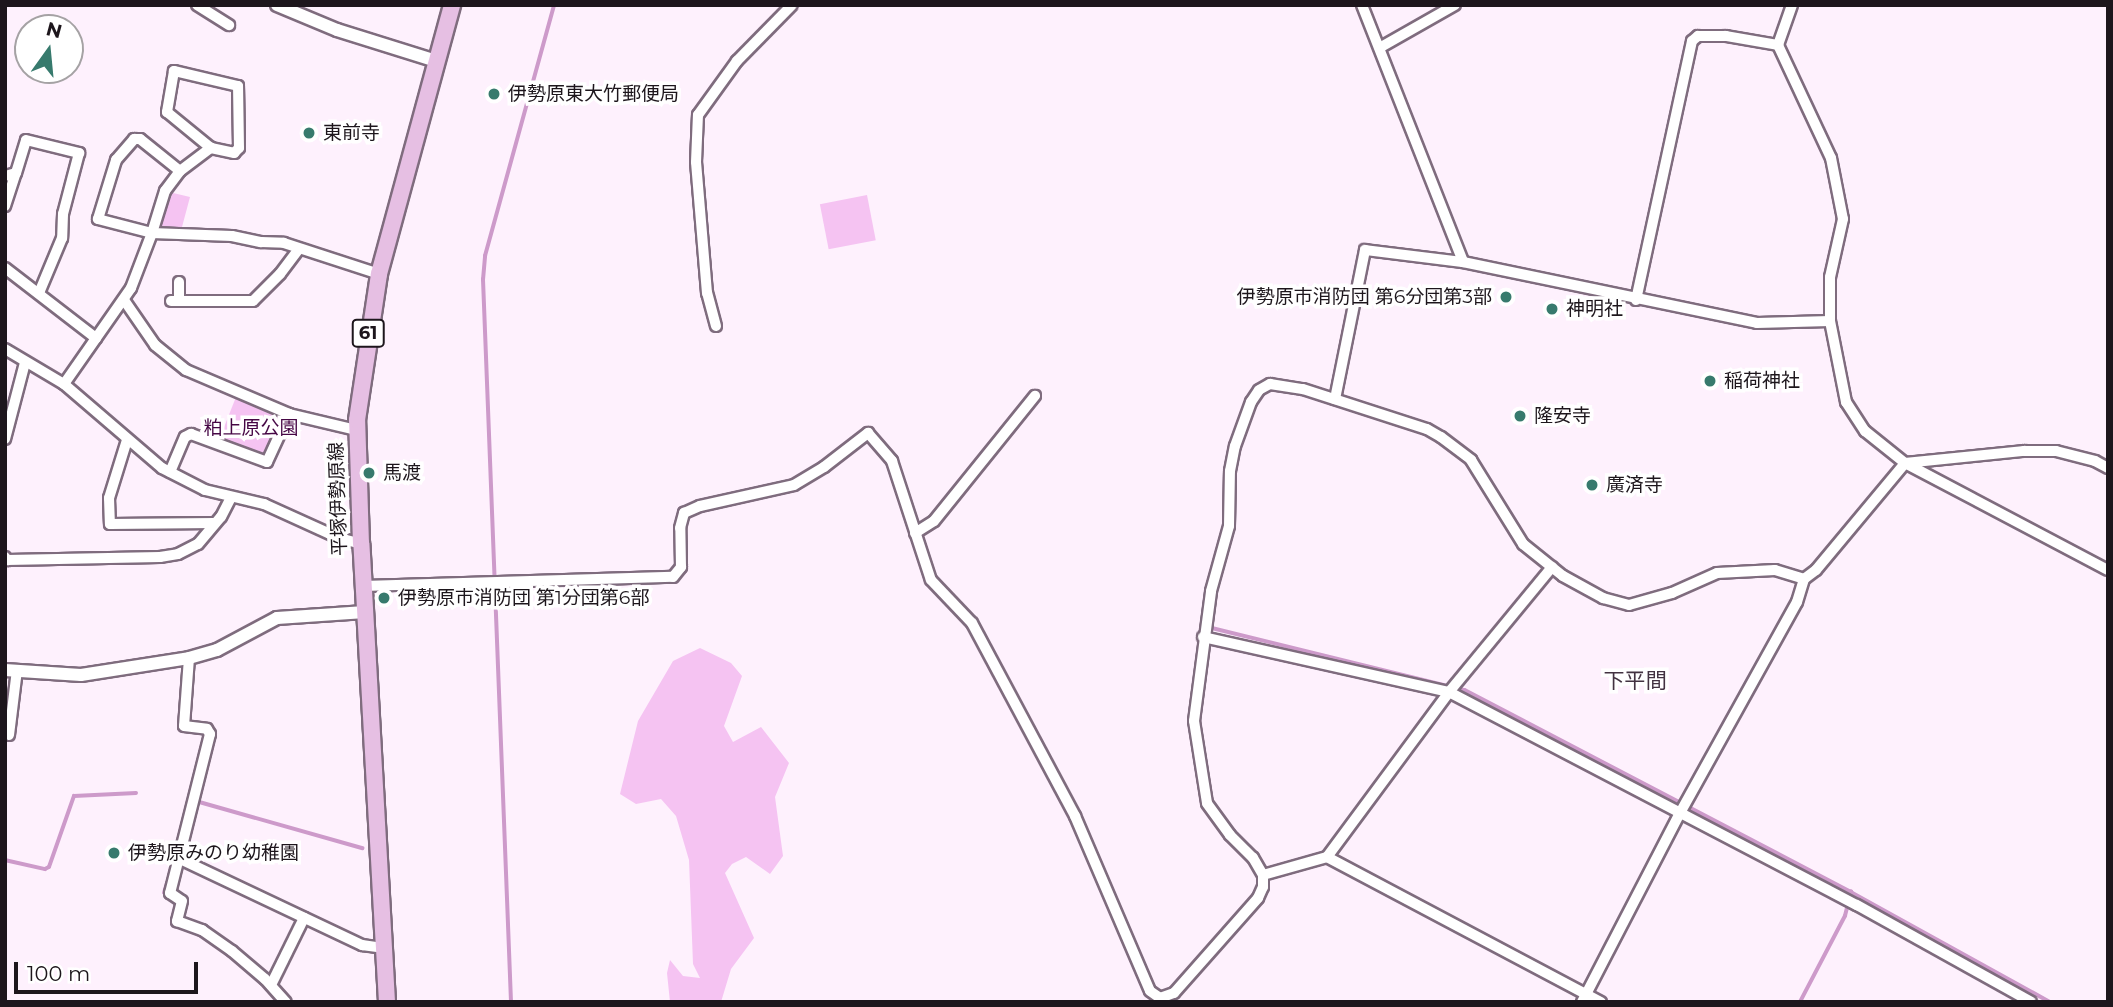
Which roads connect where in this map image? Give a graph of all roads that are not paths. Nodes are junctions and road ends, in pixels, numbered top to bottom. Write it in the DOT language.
graph roads {
  1 [pos="277,5"];
  2 [pos="452,5"];
  3 [pos="792,5"];
  4 [pos="1362,5"];
  5 [pos="1455,5"];
  6 [pos="1792,5"];
  7 [pos="195,8"];
  8 [pos="229,25"];
  9 [pos="1777,45"];
  10 [pos="1381,47"];
  11 [pos="436,61"];
  12 [pos="211,148"];
  13 [pos="180,171"];
  14 [pos="10,175"];
  15 [pos="5,206"];
  16 [pos="152,233"];
  17 [pos="299,248"];
  18 [pos="1462,262"];
  19 [pos="5,268"];
  20 [pos="379,275"];
  21 [pos="179,282"];
  22 [pos="39,293"];
  23 [pos="124,300"];
  24 [pos="1636,300"];
  25 [pos="1830,321"];
  26 [pos="716,326"];
  27 [pos="96,338"];
  28 [pos="5,349"];
  29 [pos="25,363"];
  30 [pos="64,384"];
  31 [pos="1035,396"];
  32 [pos="1335,399"];
  33 [pos="289,414"];
  34 [pos="356,430"];
  35 [pos="5,439"];
  36 [pos="127,440"];
  37 [pos="1905,463"];
  38 [pos="2108,468"];
  39 [pos="170,472"];
  40 [pos="232,497"];
  41 [pos="215,523"];
  42 [pos="915,533"];
  43 [pos="361,544"];
  44 [pos="5,557"];
  45 [pos="1552,567"];
  46 [pos="2108,570"];
  47 [pos="1804,579"];
  48 [pos="363,586"];
  49 [pos="365,612"];
  50 [pos="1203,637"];
  51 [pos="189,658"];
  52 [pos="11,670"];
  53 [pos="1449,692"];
  54 [pos="9,735"];
  55 [pos="1680,813"];
  56 [pos="1327,857"];
  57 [pos="178,858"];
  58 [pos="1263,875"];
  59 [pos="304,918"];
  60 [pos="383,948"];
  61 [pos="271,985"];
  62 [pos="1584,997"];
  63 [pos="286,1002"];
  64 [pos="387,1002"];
  65 [pos="1601,1002"];
  66 [pos="2031,1002"];
  1 -- 11 [label="street"];
  2 -- 11 [label="main road, 平塚伊勢原線 / 61"];
  3 -- 26 [label="street"];
  4 -- 10 [label="street"];
  5 -- 10 [label="street"];
  6 -- 9 [label="street"];
  7 -- 8 [label="street"];
  9 -- 24 [label="street"];
  9 -- 25 [label="street"];
  10 -- 18 [label="street"];
  11 -- 20 [label="main road, 平塚伊勢原線 / 61"];
  12 -- 12 [label="street"];
  12 -- 13 [label="street"];
  13 -- 16 [label="street"];
  13 -- 16 [label="street"];
  14 -- 15 [label="street"];
  14 -- 22 [label="street"];
  16 -- 17 [label="street"];
  16 -- 23 [label="street"];
  17 -- 20 [label="street"];
  17 -- 21 [label="street"];
  18 -- 24 [label="street"];
  18 -- 32 [label="street"];
  19 -- 22 [label="street"];
  20 -- 34 [label="main road, 平塚伊勢原線 / 61"];
  22 -- 27 [label="street"];
  23 -- 27 [label="street"];
  23 -- 33 [label="street"];
  24 -- 25 [label="street"];
  25 -- 37 [label="street"];
  27 -- 30 [label="street"];
  28 -- 29 [label="street"];
  29 -- 30 [label="street"];
  29 -- 35 [label="street"];
  30 -- 36 [label="street"];
  31 -- 42 [label="street"];
  32 -- 45 [label="street"];
  32 -- 50 [label="street"];
  33 -- 34 [label="street"];
  33 -- 39 [label="street"];
  34 -- 43 [label="main road, 平塚伊勢原線 / 61"];
  36 -- 39 [label="street"];
  36 -- 41 [label="street"];
  37 -- 38 [label="street"];
  37 -- 46 [label="street"];
  37 -- 47 [label="street"];
  39 -- 40 [label="street"];
  40 -- 41 [label="street"];
  40 -- 43 [label="street"];
  41 -- 44 [label="street"];
  42 -- 48 [label="street"];
  42 -- 58 [label="street"];
  43 -- 48 [label="main road, 平塚伊勢原線 / 61"];
  45 -- 47 [label="street"];
  45 -- 53 [label="street"];
  47 -- 55 [label="street"];
  48 -- 49 [label="main road, 平塚伊勢原線 / 61"];
  49 -- 51 [label="street"];
  49 -- 60 [label="main road, 平塚伊勢原線 / 61"];
  50 -- 53 [label="street"];
  50 -- 58 [label="street"];
  51 -- 52 [label="street"];
  51 -- 57 [label="street"];
  52 -- 54 [label="street"];
  53 -- 55 [label="street"];
  53 -- 56 [label="street"];
  55 -- 62 [label="street"];
  55 -- 66 [label="street"];
  56 -- 58 [label="street"];
  56 -- 62 [label="street"];
  57 -- 59 [label="street"];
  57 -- 61 [label="street"];
  59 -- 60 [label="street"];
  59 -- 61 [label="street"];
  60 -- 64 [label="main road, 平塚伊勢原線 / 61"];
  61 -- 63 [label="street"];
  62 -- 65 [label="street"];
}
